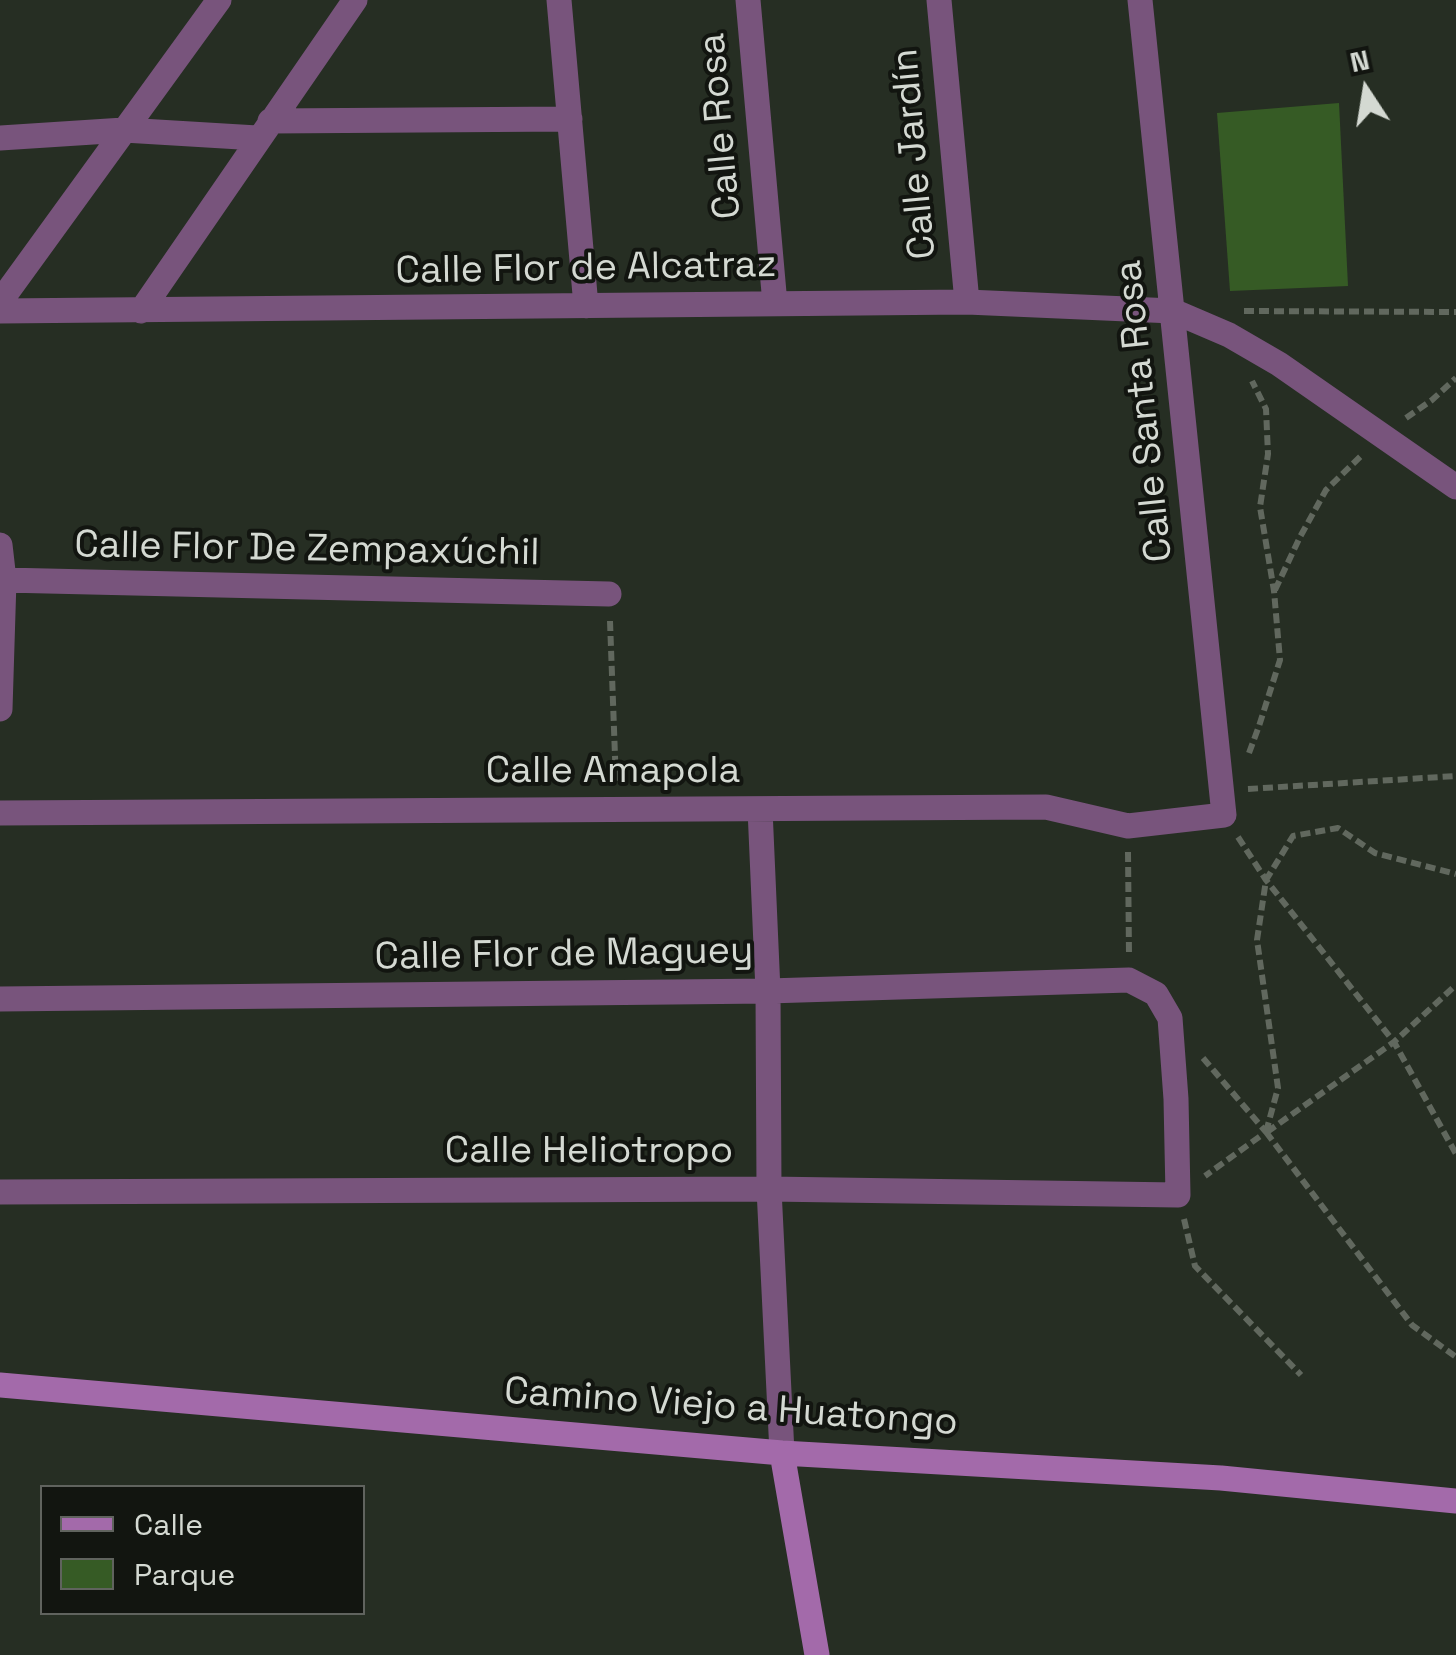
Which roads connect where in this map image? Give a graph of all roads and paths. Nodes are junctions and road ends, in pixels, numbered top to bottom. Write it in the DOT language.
graph roads {
  1 [pos="220,0"];
  2 [pos="354,0"];
  3 [pos="559,0"];
  4 [pos="748,0"];
  5 [pos="939,0"];
  6 [pos="1140,0"];
  7 [pos="570,120"];
  8 [pos="124,130"];
  9 [pos="264,130"];
  10 [pos="0,138"];
  11 [pos="0,302"];
  12 [pos="967,302"];
  13 [pos="775,304"];
  14 [pos="586,306"];
  15 [pos="141,310"];
  16 [pos="1173,310"];
  17 [pos="0,311"];
  18 [pos="1230,311"];
  19 [pos="1456,312"];
  20 [pos="1456,378"];
  21 [pos="1252,380"];
  22 [pos="1381,435"];
  23 [pos="1456,488"];
  24 [pos="0,545"];
  25 [pos="4,580"];
  26 [pos="1274,591"];
  27 [pos="608,594"];
  28 [pos="0,709"];
  29 [pos="1246,758"];
  30 [pos="1456,776"];
  31 [pos="617,809"];
  32 [pos="760,809"];
  33 [pos="0,813"];
  34 [pos="1224,815"];
  35 [pos="1128,826"];
  36 [pos="1456,874"];
  37 [pos="1266,880"];
  38 [pos="1129,980"];
  39 [pos="1456,985"];
  40 [pos="768,991"];
  41 [pos="0,999"];
  42 [pos="1170,1018"];
  43 [pos="1394,1042"];
  44 [pos="1266,1132"];
  45 [pos="1456,1154"];
  46 [pos="768,1190"];
  47 [pos="0,1192"];
  48 [pos="1178,1195"];
  49 [pos="1456,1358"];
  50 [pos="1301,1375"];
  51 [pos="0,1385"];
  52 [pos="782,1453"];
  53 [pos="1456,1502"];
  54 [pos="817,1655"];
  1 -- 8 [label="street"];
  2 -- 9 [label="street"];
  3 -- 7 [label="street"];
  4 -- 13 [label="street, Calle Rosa"];
  5 -- 12 [label="street, Calle Jardín"];
  6 -- 16 [label="street, Calle Santa Rosa"];
  7 -- 9 [label="street"];
  7 -- 14 [label="street"];
  8 -- 9 [label="street"];
  8 -- 10 [label="street"];
  8 -- 11 [label="street"];
  9 -- 15 [label="street"];
  12 -- 13 [label="street, Calle Flor de Alcatraz"];
  12 -- 16 [label="street, Calle Flor de Alcatraz"];
  13 -- 14 [label="street, Calle Flor de Alcatraz"];
  14 -- 15 [label="street, Calle Flor de Alcatraz"];
  15 -- 17 [label="street, Calle Flor de Alcatraz"];
  16 -- 22 [label="street"];
  16 -- 34 [label="street, Calle Santa Rosa"];
  18 -- 19 [label="path"];
  20 -- 22 [label="path"];
  21 -- 26 [label="path"];
  22 -- 23 [label="street"];
  22 -- 26 [label="path"];
  24 -- 25 [label="street"];
  25 -- 27 [label="street, Calle Flor De Zempaxúchil"];
  25 -- 28 [label="street"];
  26 -- 29 [label="path"];
  27 -- 31 [label="path"];
  30 -- 34 [label="path"];
  31 -- 32 [label="street, Calle Amapola"];
  31 -- 33 [label="street, Calle Amapola"];
  32 -- 35 [label="street, Calle Amapola"];
  32 -- 40 [label="street"];
  34 -- 35 [label="street, Calle Amapola"];
  34 -- 37 [label="path"];
  35 -- 38 [label="path"];
  36 -- 37 [label="path"];
  37 -- 43 [label="path"];
  37 -- 44 [label="path"];
  38 -- 40 [label="street, Calle Flor de Maguey"];
  38 -- 42 [label="street"];
  39 -- 43 [label="path"];
  40 -- 41 [label="street, Calle Flor de Maguey"];
  40 -- 46 [label="street"];
  42 -- 44 [label="path"];
  42 -- 48 [label="street"];
  43 -- 44 [label="path"];
  43 -- 45 [label="path"];
  44 -- 48 [label="path"];
  44 -- 49 [label="path"];
  46 -- 47 [label="street, Calle Heliotropo"];
  46 -- 48 [label="street, Calle Heliotropo"];
  46 -- 52 [label="street"];
  48 -- 50 [label="path"];
  51 -- 52 [label="main road, Camino Viejo a Huatongo"];
  52 -- 53 [label="main road, Camino Viejo a Huatongo"];
  52 -- 54 [label="main road"];
}
